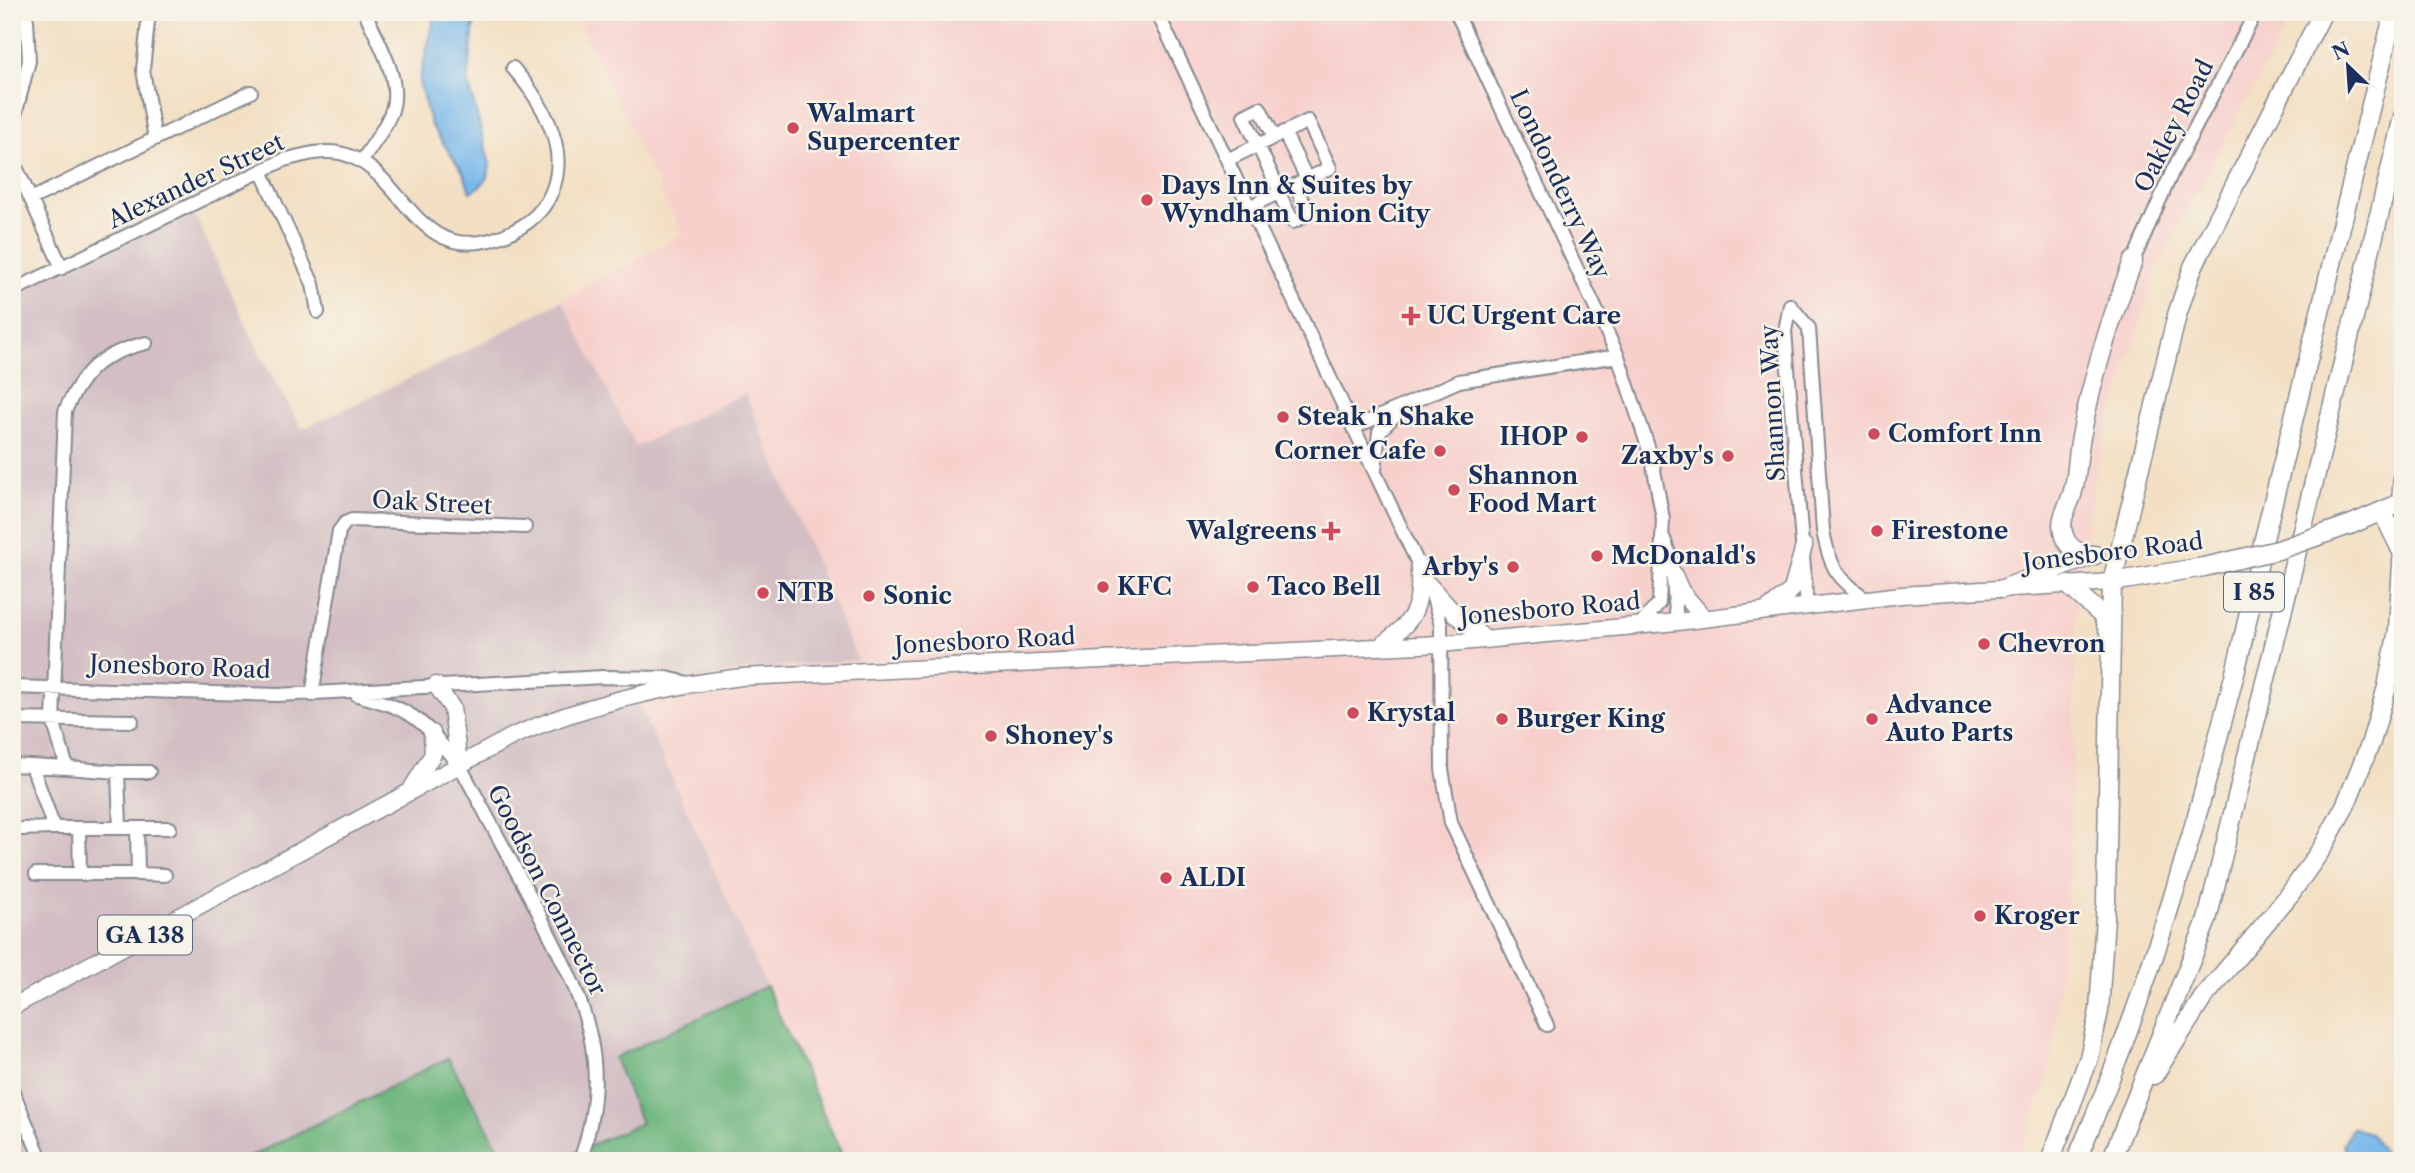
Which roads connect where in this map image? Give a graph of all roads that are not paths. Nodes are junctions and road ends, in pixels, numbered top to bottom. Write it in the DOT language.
graph roads {
  1 [pos="149,12"];
  2 [pos="365,12"];
  3 [pos="1157,12"];
  4 [pos="1456,12"];
  5 [pos="2256,12"];
  6 [pos="2323,12"];
  7 [pos="2394,12"];
  8 [pos="27,20"];
  9 [pos="513,68"];
  10 [pos="251,92"];
  11 [pos="2403,117"];
  12 [pos="12,127"];
  13 [pos="1279,135"];
  14 [pos="155,139"];
  15 [pos="1258,145"];
  16 [pos="12,158"];
  17 [pos="1227,160"];
  18 [pos="362,162"];
  19 [pos="261,171"];
  20 [pos="1301,182"];
  21 [pos="1280,192"];
  22 [pos="31,199"];
  23 [pos="1249,207"];
  24 [pos="2133,261"];
  25 [pos="62,268"];
  26 [pos="12,291"];
  27 [pos="317,312"];
  28 [pos="146,343"];
  29 [pos="1618,356"];
  30 [pos="1415,399"];
  31 [pos="1353,428"];
  32 [pos="1375,474"];
  33 [pos="2403,476"];
  34 [pos="2402,503"];
  35 [pos="2382,511"];
  36 [pos="525,527"];
  37 [pos="2123,533"];
  38 [pos="1664,537"];
  39 [pos="1804,546"];
  40 [pos="2402,549"];
  41 [pos="2095,555"];
  42 [pos="1419,565"];
  43 [pos="1673,573"];
  44 [pos="2112,582"];
  45 [pos="1428,584"];
  46 [pos="2068,585"];
  47 [pos="2002,589"];
  48 [pos="1866,599"];
  49 [pos="1807,606"];
  50 [pos="1766,611"];
  51 [pos="1704,618"];
  52 [pos="1677,622"];
  53 [pos="1640,625"];
  54 [pos="2111,637"];
  55 [pos="1486,640"];
  56 [pos="1440,644"];
  57 [pos="1379,647"];
  58 [pos="688,683"];
  59 [pos="436,685"];
  60 [pos="12,687"];
  61 [pos="54,688"];
  62 [pos="346,692"];
  63 [pos="312,695"];
  64 [pos="12,719"];
  65 [pos="53,720"];
  66 [pos="132,721"];
  67 [pos="432,733"];
  68 [pos="459,764"];
  69 [pos="12,765"];
  70 [pos="32,766"];
  71 [pos="67,768"];
  72 [pos="118,772"];
  73 [pos="149,772"];
  74 [pos="410,790"];
  75 [pos="54,828"];
  76 [pos="79,828"];
  77 [pos="120,828"];
  78 [pos="137,828"];
  79 [pos="170,828"];
  80 [pos="21,829"];
  81 [pos="36,874"];
  82 [pos="80,874"];
  83 [pos="138,874"];
  84 [pos="165,875"];
  85 [pos="19,1003"];
  86 [pos="1548,1025"];
  87 [pos="12,1089"];
  88 [pos="2133,1107"];
  89 [pos="42,1161"];
  90 [pos="580,1161"];
  91 [pos="2050,1161"];
  92 [pos="2076,1161"];
  93 [pos="2111,1161"];
  1 -- 14 [label="street"];
  2 -- 18 [label="street"];
  3 -- 17 [label="street"];
  4 -- 29 [label="street, Londonderry Way"];
  5 -- 24 [label="street, Oakley Road"];
  6 -- 37 [label="highway"];
  7 -- 92 [label="highway, I 85"];
  8 -- 12 [label="street"];
  9 -- 18 [label="street, Alexander Street"];
  10 -- 14 [label="street"];
  11 -- 88 [label="highway, I 85"];
  13 -- 15 [label="street"];
  13 -- 15 [label="street"];
  13 -- 20 [label="street"];
  13 -- 20 [label="street"];
  14 -- 22 [label="street"];
  15 -- 17 [label="street"];
  15 -- 21 [label="street"];
  16 -- 22 [label="street"];
  17 -- 23 [label="street"];
  18 -- 19 [label="street, Alexander Street"];
  19 -- 25 [label="street, Alexander Street"];
  19 -- 27 [label="street"];
  20 -- 21 [label="street"];
  20 -- 21 [label="street"];
  21 -- 23 [label="street"];
  22 -- 25 [label="street"];
  23 -- 31 [label="street"];
  24 -- 41 [label="highway"];
  25 -- 26 [label="street, Alexander Street"];
  28 -- 61 [label="street"];
  29 -- 30 [label="street"];
  29 -- 38 [label="street, Londonderry Way"];
  30 -- 31 [label="street"];
  30 -- 32 [label="street"];
  31 -- 32 [label="street"];
  32 -- 42 [label="street"];
  33 -- 34 [label="highway"];
  34 -- 35 [label="highway, Jonesboro Road / GA 138"];
  35 -- 40 [label="highway"];
  35 -- 44 [label="highway, Jonesboro Road / GA 138, bridge"];
  36 -- 63 [label="street, Oak Street"];
  37 -- 41 [label="highway"];
  37 -- 44 [label="highway"];
  38 -- 43 [label="street, Londonderry Way"];
  38 -- 53 [label="street, Londonderry Way"];
  39 -- 48 [label="street, Shannon Way"];
  39 -- 49 [label="street, Shannon Way"];
  39 -- 50 [label="main road"];
  40 -- 88 [label="highway"];
  41 -- 47 [label="highway"];
  42 -- 45 [label="street"];
  42 -- 57 [label="main road"];
  43 -- 51 [label="main road"];
  43 -- 52 [label="street, Londonderry Way"];
  44 -- 46 [label="main road, Jonesboro Road / GA 138"];
  44 -- 54 [label="highway"];
  45 -- 55 [label="main road"];
  45 -- 56 [label="street"];
  46 -- 47 [label="main road, Jonesboro Road / GA 138"];
  46 -- 54 [label="highway"];
  47 -- 48 [label="main road, Jonesboro Road / GA 138"];
  48 -- 49 [label="main road, Jonesboro Road / GA 138"];
  49 -- 50 [label="main road, Jonesboro Road / GA 138"];
  50 -- 51 [label="main road, Jonesboro Road / GA 138"];
  51 -- 52 [label="main road, Jonesboro Road / GA 138"];
  52 -- 53 [label="main road, Jonesboro Road / GA 138"];
  53 -- 55 [label="main road, Jonesboro Road / GA 138"];
  54 -- 91 [label="highway"];
  55 -- 56 [label="main road, Jonesboro Road / GA 138"];
  56 -- 57 [label="main road, Jonesboro Road / GA 138"];
  56 -- 86 [label="street"];
  57 -- 58 [label="main road, Jonesboro Road / GA 138"];
  58 -- 59 [label="street, Jonesboro Road"];
  58 -- 68 [label="main road, Jonesboro Road / GA 138"];
  59 -- 62 [label="street, Jonesboro Road"];
  59 -- 68 [label="main road"];
  60 -- 61 [label="street, Jonesboro Road"];
  61 -- 63 [label="street, Jonesboro Road"];
  61 -- 65 [label="street"];
  62 -- 63 [label="street, Jonesboro Road"];
  62 -- 67 [label="street, Jonesboro Road"];
  64 -- 65 [label="street"];
  65 -- 66 [label="street"];
  65 -- 71 [label="street"];
  67 -- 68 [label="street, Jonesboro Road"];
  67 -- 74 [label="main road"];
  68 -- 74 [label="main road, GA 138"];
  68 -- 90 [label="street, Goodson Connector"];
  69 -- 70 [label="street"];
  70 -- 71 [label="street"];
  70 -- 75 [label="street"];
  71 -- 72 [label="street"];
  72 -- 73 [label="street"];
  72 -- 77 [label="street"];
  74 -- 85 [label="main road, GA 138"];
  75 -- 76 [label="street"];
  75 -- 80 [label="street"];
  76 -- 77 [label="street"];
  76 -- 82 [label="street"];
  77 -- 78 [label="street"];
  78 -- 79 [label="street"];
  78 -- 83 [label="street"];
  81 -- 82 [label="street"];
  82 -- 83 [label="street"];
  83 -- 84 [label="street"];
  87 -- 89 [label="street"];
  88 -- 93 [label="highway, I 85"];
}
